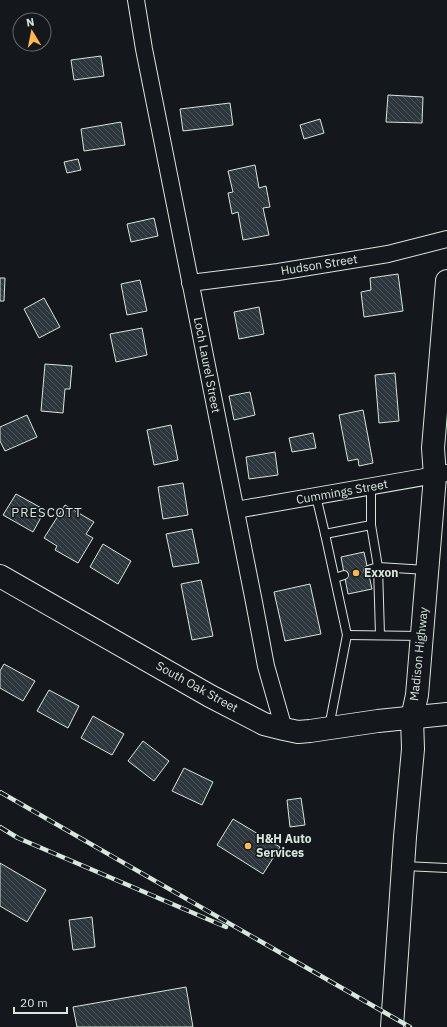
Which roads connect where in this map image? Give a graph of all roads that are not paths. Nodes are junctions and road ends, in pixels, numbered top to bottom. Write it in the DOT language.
graph roads {
  1 [pos="136,0"];
  2 [pos="447,240"];
  3 [pos="447,281"];
  4 [pos="190,283"];
  5 [pos="441,474"];
  6 [pos="371,486"];
  7 [pos="316,496"];
  8 [pos="236,510"];
  9 [pos="371,525"];
  10 [pos="325,534"];
  11 [pos="378,566"];
  12 [pos="368,570"];
  13 [pos="427,570"];
  14 [pos="344,575"];
  15 [pos="0,576"];
  16 [pos="335,578"];
  17 [pos="347,635"];
  18 [pos="380,635"];
  19 [pos="422,636"];
  20 [pos="447,714"];
  21 [pos="412,718"];
  22 [pos="329,728"];
  23 [pos="284,729"];
  24 [pos="403,866"];
  25 [pos="447,868"];
  26 [pos="392,1027"];
  1 -- 4 [label="street, Loch Laurel Street"];
  2 -- 4 [label="street, Hudson Street"];
  3 -- 5 [label="main road, Madison Highway"];
  4 -- 8 [label="street, Loch Laurel Street"];
  5 -- 6 [label="street, Cummings Street"];
  5 -- 13 [label="main road, Madison Highway"];
  6 -- 7 [label="street, Cummings Street"];
  6 -- 9 [label="lane"];
  7 -- 8 [label="street, Cummings Street"];
  7 -- 10 [label="lane"];
  8 -- 23 [label="street, Loch Laurel Street"];
  9 -- 10 [label="lane"];
  9 -- 11 [label="lane"];
  10 -- 16 [label="lane"];
  11 -- 12 [label="lane"];
  11 -- 13 [label="lane"];
  11 -- 18 [label="lane"];
  13 -- 19 [label="main road, Madison Highway"];
  14 -- 16 [label="lane"];
  15 -- 23 [label="main road, South Oak Street"];
  16 -- 17 [label="lane"];
  17 -- 18 [label="lane"];
  17 -- 22 [label="lane"];
  18 -- 19 [label="lane"];
  19 -- 21 [label="main road, Madison Highway"];
  20 -- 21 [label="main road, South Oak Street"];
  21 -- 22 [label="main road, South Oak Street"];
  21 -- 24 [label="main road, Madison Highway"];
  22 -- 23 [label="main road, South Oak Street"];
  24 -- 25 [label="lane"];
  24 -- 26 [label="main road, Madison Highway"];
}
